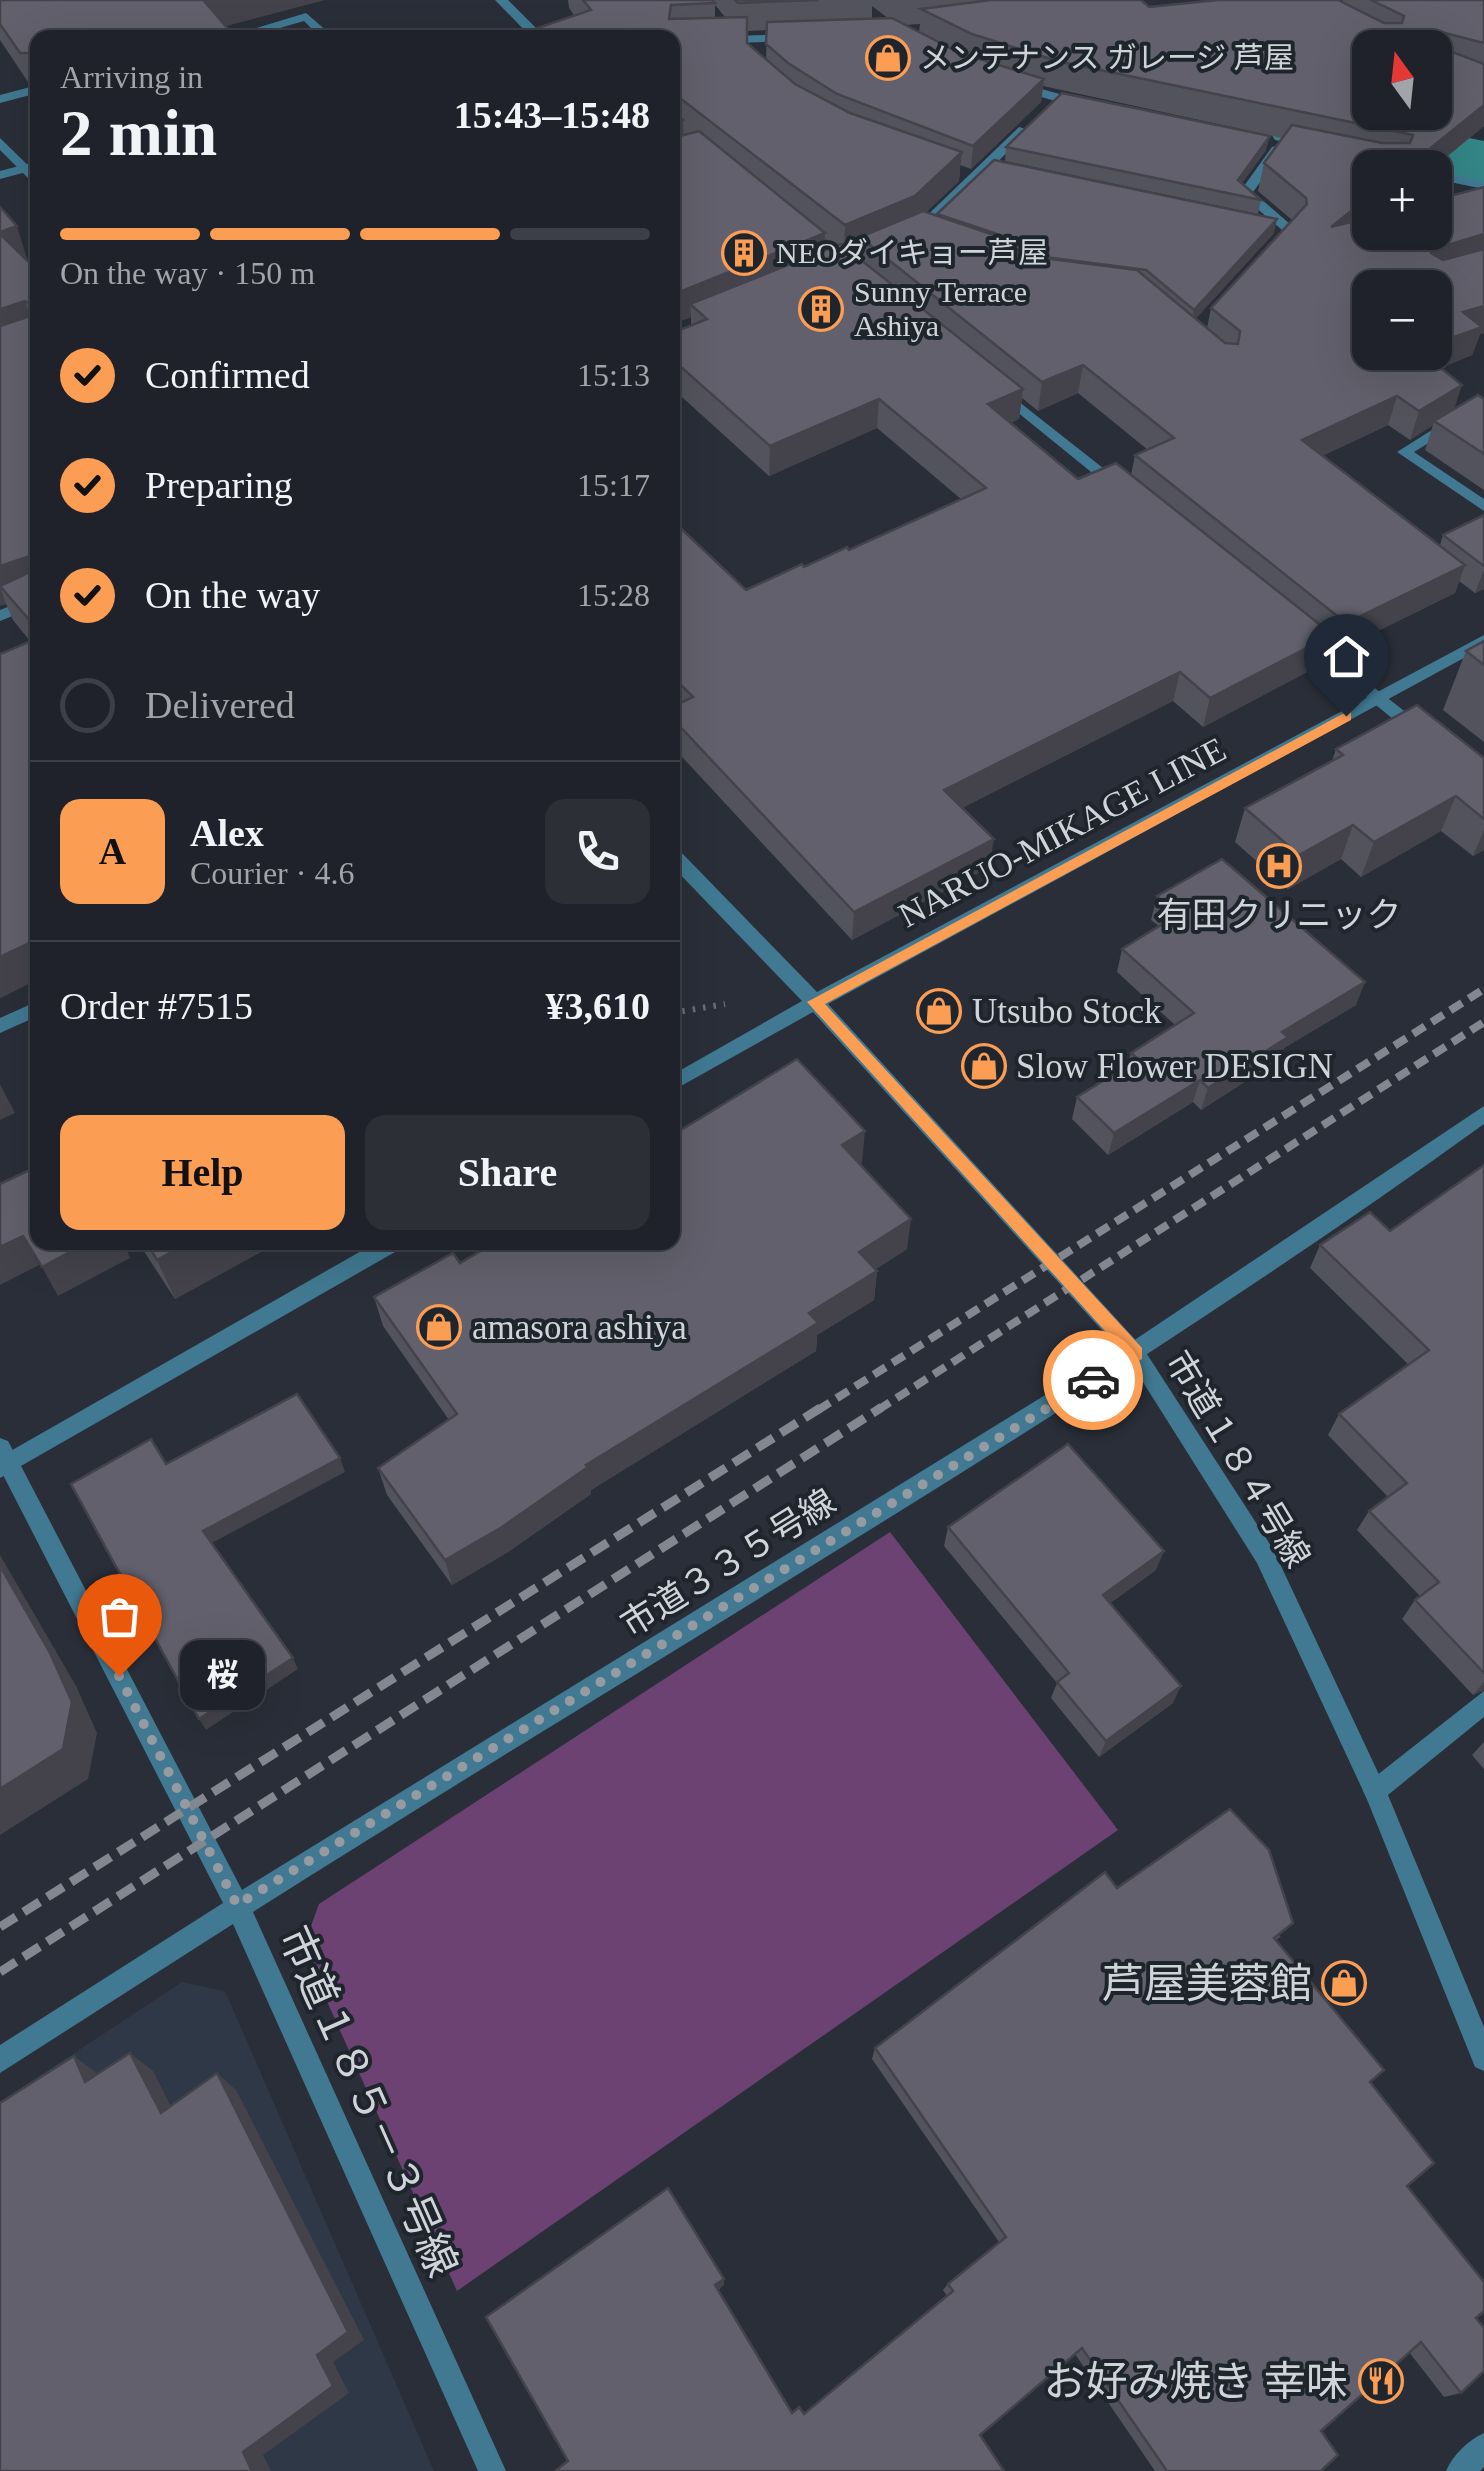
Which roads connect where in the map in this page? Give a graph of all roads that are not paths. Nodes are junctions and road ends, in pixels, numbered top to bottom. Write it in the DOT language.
graph roads {
  1 [pos="501,0"];
  2 [pos="720,25"];
  3 [pos="258,30"];
  4 [pos="320,30"];
  5 [pos="532,30"];
  6 [pos="816,36"];
  7 [pos="731,37"];
  8 [pos="680,40"];
  9 [pos="1003,81"];
  10 [pos="30,91"];
  11 [pos="0,99"];
  12 [pos="1056,100"];
  13 [pos="1094,107"];
  14 [pos="0,142"];
  15 [pos="1300,148"];
  16 [pos="987,165"];
  17 [pos="30,167"];
  18 [pos="1006,169"];
  19 [pos="958,172"];
  20 [pos="0,175"];
  21 [pos="975,178"];
  22 [pos="1452,178"];
  23 [pos="1484,185"];
  24 [pos="1252,222"];
  25 [pos="1290,230"];
  26 [pos="920,231"];
  27 [pos="938,237"];
  28 [pos="904,238"];
  29 [pos="1266,256"];
  30 [pos="982,376"];
  31 [pos="1470,412"];
  32 [pos="1134,500"];
  33 [pos="1484,506"];
  34 [pos="30,603"];
  35 [pos="0,616"];
  36 [pos="1287,624"];
  37 [pos="1484,640"];
  38 [pos="1379,699"];
  39 [pos="1439,747"];
  40 [pos="680,862"];
  41 [pos="815,1002"];
  42 [pos="30,1012"];
  43 [pos="0,1026"];
  44 [pos="680,1079"];
  45 [pos="1484,1114"];
  46 [pos="381,1250"];
  47 [pos="1136,1354"];
  48 [pos="3,1460"];
  49 [pos="1484,1702"];
  50 [pos="1375,1791"];
  51 [pos="237,1905"];
  52 [pos="1484,2058"];
  53 [pos="0,2060"];
  54 [pos="1484,2447"];
  55 [pos="492,2471"];
  56 [pos="1460,2471"];
  1 -- 5 [label="street"];
  2 -- 7 [label="street"];
  3 -- 4 [label="street"];
  6 -- 7 [label="street"];
  7 -- 8 [label="street"];
  9 -- 12 [label="street"];
  10 -- 11 [label="street"];
  12 -- 13 [label="street"];
  12 -- 16 [label="street"];
  14 -- 17 [label="street"];
  15 -- 25 [label="street"];
  16 -- 18 [label="street"];
  16 -- 21 [label="street"];
  17 -- 20 [label="street"];
  19 -- 21 [label="street"];
  21 -- 26 [label="street"];
  22 -- 23 [label="street"];
  24 -- 25 [label="street"];
  25 -- 29 [label="street"];
  26 -- 27 [label="street"];
  26 -- 28 [label="street"];
  30 -- 32 [label="street"];
  31 -- 33 [label="street"];
  34 -- 35 [label="street"];
  36 -- 38 [label="street"];
  37 -- 38 [label="street, NARUO-MIKAGE LINE"];
  38 -- 39 [label="street"];
  38 -- 41 [label="street, NARUO-MIKAGE LINE"];
  40 -- 41 [label="street, 市道１８４号線"];
  41 -- 44 [label="street, NARUO-MIKAGE LINE"];
  41 -- 47 [label="street, 市道１８４号線"];
  42 -- 43 [label="street"];
  45 -- 47 [label="street, 市道３３５号線"];
  46 -- 48 [label="street"];
  47 -- 50 [label="street, 市道１８４号線"];
  47 -- 51 [label="street, 市道３３５号線"];
  48 -- 51 [label="street, 市道１８５－３号線"];
  49 -- 50 [label="street"];
  50 -- 52 [label="street, 市道１８４号線"];
  51 -- 53 [label="street, 市道３３５号線"];
  51 -- 55 [label="street, 市道１８５－３号線"];
  54 -- 56 [label="street"];
}
